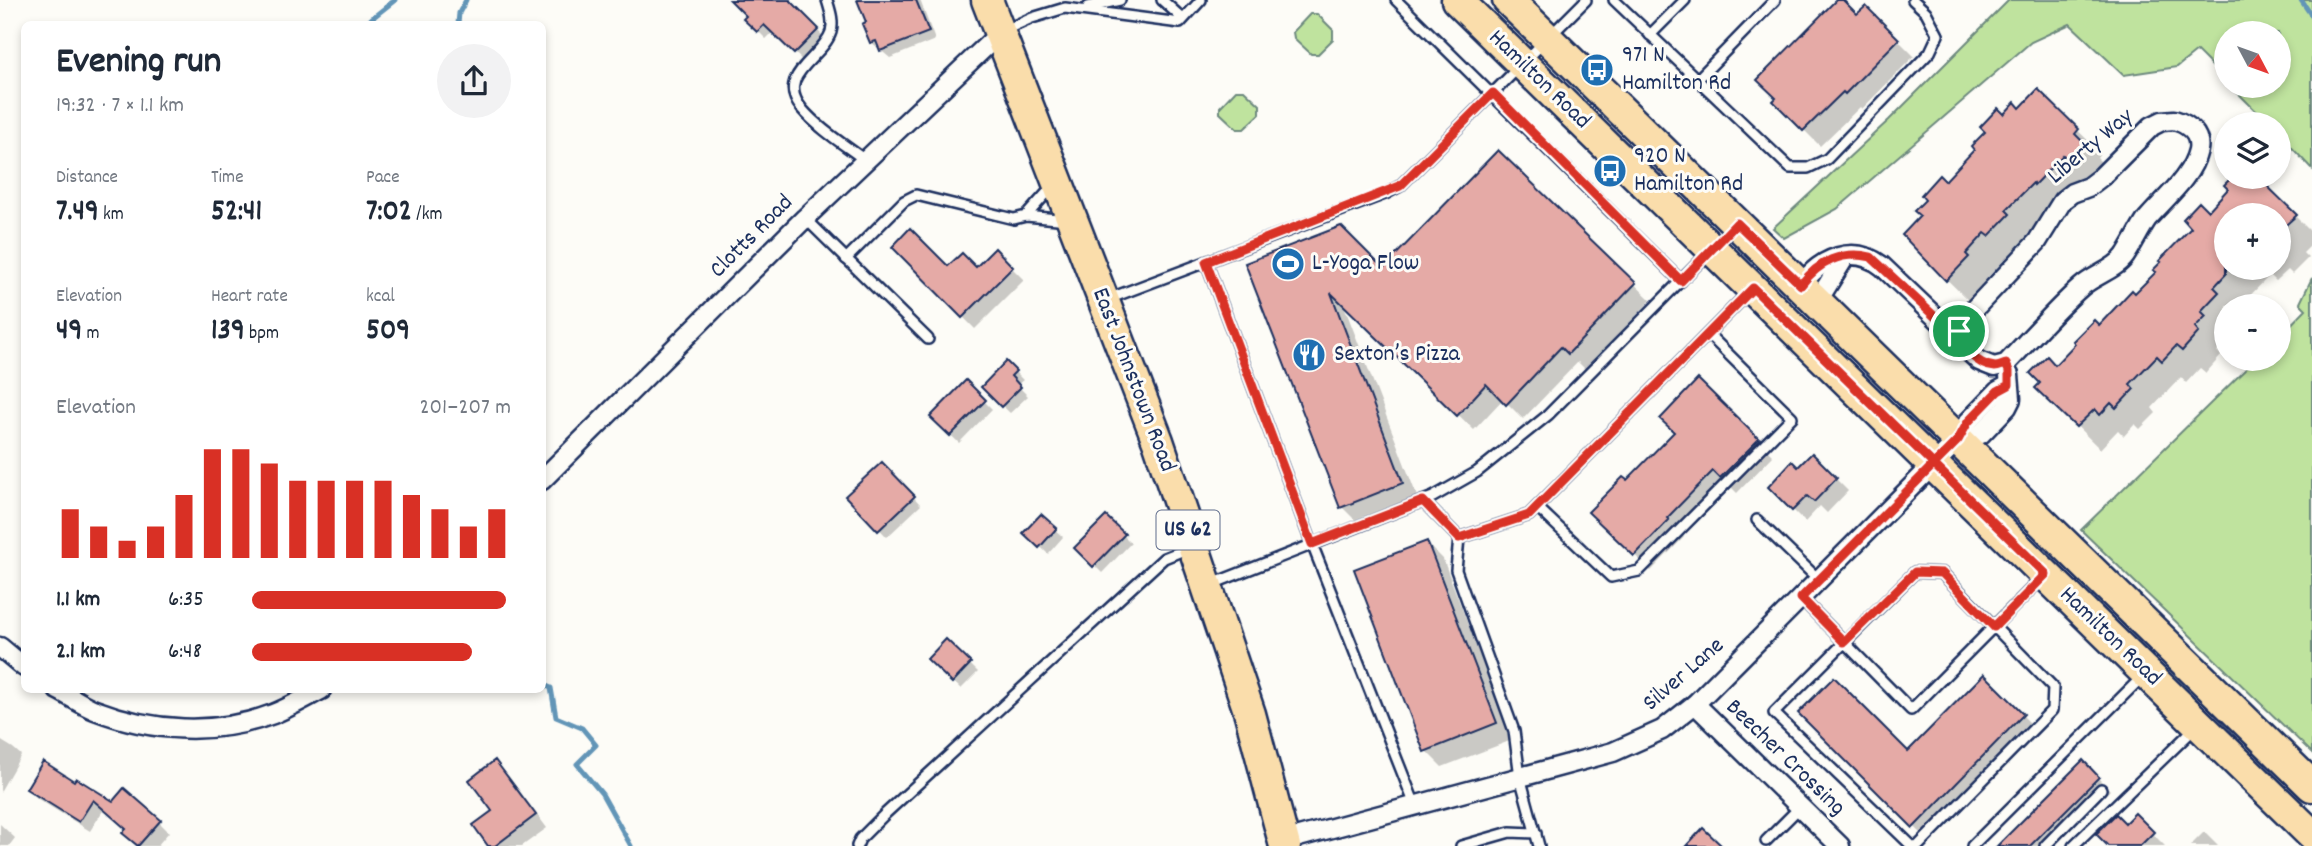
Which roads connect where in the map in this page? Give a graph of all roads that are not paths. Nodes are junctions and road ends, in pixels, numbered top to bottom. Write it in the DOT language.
graph roads {
  1 [pos="827,0"];
  2 [pos="987,0"];
  3 [pos="1120,0"];
  4 [pos="1163,0"];
  5 [pos="1201,0"];
  6 [pos="1396,0"];
  7 [pos="1457,0"];
  8 [pos="1508,0"];
  9 [pos="1586,0"];
  10 [pos="1614,0"];
  11 [pos="1685,0"];
  12 [pos="1775,0"];
  13 [pos="1913,0"];
  14 [pos="1077,9"];
  15 [pos="1183,19"];
  16 [pos="1000,33"];
  17 [pos="1650,35"];
  18 [pos="1548,39"];
  19 [pos="1523,65"];
  20 [pos="1697,80"];
  21 [pos="1493,93"];
  22 [pos="866,161"];
  23 [pos="1058,181"];
  24 [pos="1026,216"];
  25 [pos="805,218"];
  26 [pos="1073,220"];
  27 [pos="1737,223"];
  28 [pos="1713,249"];
  29 [pos="846,259"];
  30 [pos="1206,262"];
  31 [pos="1681,281"];
  32 [pos="1753,288"];
  33 [pos="1809,293"];
  34 [pos="1104,301"];
  35 [pos="1959,331"];
  36 [pos="1708,334"];
  37 [pos="928,339"];
  38 [pos="2006,364"];
  39 [pos="1958,440"];
  40 [pos="1933,465"];
  41 [pos="546,476"];
  42 [pos="1423,501"];
  43 [pos="1537,507"];
  44 [pos="1757,520"];
  45 [pos="1459,538"];
  46 [pos="1312,544"];
  47 [pos="1194,546"];
  48 [pos="2046,574"];
  49 [pos="1819,580"];
  50 [pos="1207,586"];
  51 [pos="1801,598"];
  52 [pos="1994,627"];
  53 [pos="1844,642"];
  54 [pos="0,647"];
  55 [pos="21,664"];
  56 [pos="2147,673"];
  57 [pos="66,693"];
  58 [pos="315,693"];
  59 [pos="1695,704"];
  60 [pos="2199,724"];
  61 [pos="1520,777"];
  62 [pos="2312,786"];
  63 [pos="2101,789"];
  64 [pos="1415,806"];
  65 [pos="1800,807"];
  66 [pos="1536,833"];
  67 [pos="2312,835"];
  68 [pos="1766,841"];
  69 [pos="1285,844"];
  70 [pos="857,846"];
  71 [pos="1461,846"];
  72 [pos="1539,846"];
  73 [pos="1840,846"];
  74 [pos="1912,846"];
  75 [pos="1918,846"];
  76 [pos="1972,846"];
  77 [pos="2045,846"];
  78 [pos="2073,846"];
  1 -- 22 [label="lane"];
  2 -- 16 [label="main road, East Johnstown Road / US 62"];
  3 -- 14 [label="lane"];
  4 -- 15 [label="lane"];
  5 -- 15 [label="lane"];
  6 -- 21 [label="lane"];
  7 -- 19 [label="main road, Hamilton Road"];
  8 -- 18 [label="main road, Hamilton Road"];
  9 -- 18 [label="lane"];
  10 -- 17 [label="lane"];
  11 -- 17 [label="lane"];
  12 -- 20 [label="lane"];
  13 -- 20 [label="lane"];
  14 -- 15 [label="lane"];
  14 -- 16 [label="lane"];
  16 -- 22 [label="street, Clotts Road"];
  16 -- 23 [label="main road, East Johnstown Road / US 62"];
  17 -- 20 [label="lane"];
  18 -- 19 [label="lane"];
  18 -- 27 [label="main road, Hamilton Road"];
  19 -- 21 [label="lane"];
  19 -- 28 [label="main road, Hamilton Road"];
  21 -- 30 [label="lane"];
  21 -- 31 [label="lane"];
  22 -- 25 [label="street, Clotts Road"];
  23 -- 24 [label="lane"];
  23 -- 26 [label="main road, East Johnstown Road / US 62"];
  24 -- 26 [label="lane"];
  24 -- 29 [label="lane"];
  25 -- 29 [label="lane"];
  25 -- 41 [label="street, Clotts Road"];
  26 -- 34 [label="main road, East Johnstown Road / US 62"];
  27 -- 28 [label="lane"];
  27 -- 33 [label="main road, Hamilton Road"];
  28 -- 31 [label="lane"];
  28 -- 32 [label="main road, Hamilton Road"];
  29 -- 37 [label="lane"];
  30 -- 34 [label="lane"];
  30 -- 46 [label="lane"];
  31 -- 42 [label="lane"];
  32 -- 36 [label="lane"];
  32 -- 40 [label="main road, Hamilton Road"];
  33 -- 35 [label="street"];
  33 -- 39 [label="main road, Hamilton Road"];
  34 -- 47 [label="main road, East Johnstown Road / US 62"];
  35 -- 38 [label="street"];
  35 -- 38 [label="street, Liberty Way"];
  36 -- 43 [label="lane"];
  36 -- 43 [label="lane"];
  38 -- 39 [label="street"];
  39 -- 40 [label="street, Silver Lane"];
  39 -- 62 [label="main road, Hamilton Road"];
  40 -- 48 [label="main road, Hamilton Road"];
  40 -- 49 [label="street, Silver Lane"];
  42 -- 45 [label="lane"];
  42 -- 46 [label="lane"];
  43 -- 45 [label="lane"];
  44 -- 49 [label="lane"];
  45 -- 61 [label="lane"];
  46 -- 50 [label="lane"];
  46 -- 64 [label="lane"];
  47 -- 50 [label="main road, East Johnstown Road / US 62"];
  47 -- 70 [label="lane"];
  48 -- 52 [label="lane"];
  48 -- 56 [label="main road, Hamilton Road"];
  49 -- 51 [label="street, Silver Lane"];
  50 -- 69 [label="main road, East Johnstown Road / US 62"];
  51 -- 53 [label="lane"];
  51 -- 59 [label="street, Silver Lane"];
  52 -- 53 [label="lane"];
  52 -- 53 [label="lane"];
  52 -- 75 [label="lane"];
  53 -- 74 [label="lane"];
  54 -- 55 [label="street"];
  56 -- 60 [label="main road, Hamilton Road"];
  56 -- 76 [label="lane"];
  57 -- 58 [label="street"];
  59 -- 61 [label="street, Silver Lane"];
  59 -- 65 [label="street, Beecher Crossing"];
  60 -- 67 [label="main road, Hamilton Road"];
  60 -- 78 [label="lane"];
  61 -- 64 [label="street, Silver Lane"];
  61 -- 66 [label="lane"];
  63 -- 77 [label="lane"];
  64 -- 69 [label="street, Silver Lane"];
  65 -- 68 [label="lane"];
  65 -- 73 [label="street, Beecher Crossing"];
  66 -- 71 [label="lane"];
  66 -- 72 [label="lane"];
}
